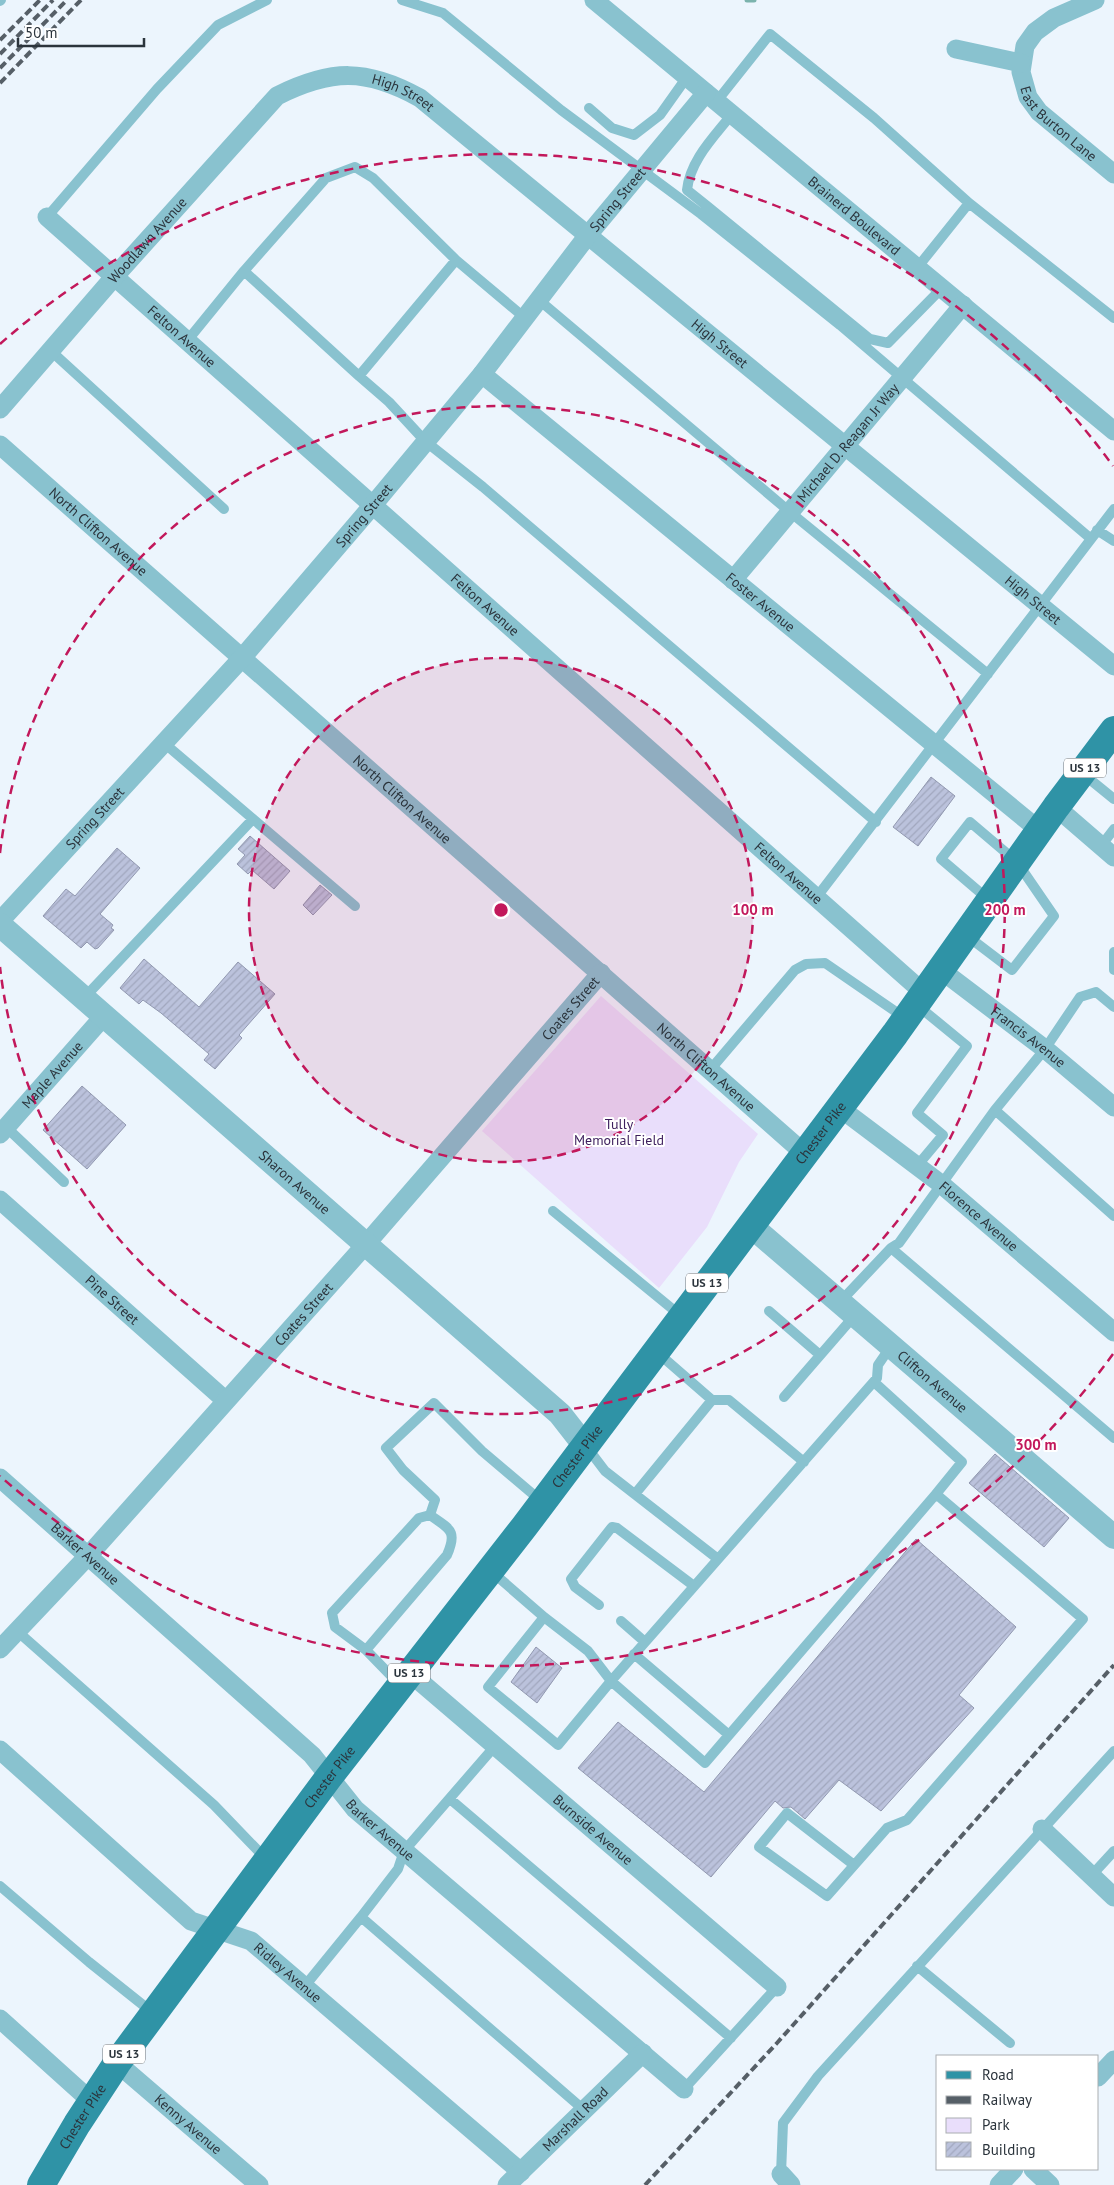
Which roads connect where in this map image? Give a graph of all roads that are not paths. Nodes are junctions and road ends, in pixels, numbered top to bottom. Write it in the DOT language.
graph roads {
  1 [pos="267,0"];
  2 [pos="402,0"];
  3 [pos="594,0"];
  4 [pos="1095,0"];
  5 [pos="956,50"];
  6 [pos="1022,63"];
  7 [pos="688,77"];
  8 [pos="304,82"];
  9 [pos="711,97"];
  10 [pos="588,108"];
  11 [pos="732,114"];
  12 [pos="641,172"];
  13 [pos="1114,174"];
  14 [pos="969,203"];
  15 [pos="47,216"];
  16 [pos="588,235"];
  17 [pos="456,260"];
  18 [pos="917,268"];
  19 [pos="244,271"];
  20 [pos="115,276"];
  21 [pos="942,288"];
  22 [pos="539,300"];
  23 [pos="963,305"];
  24 [pos="525,318"];
  25 [pos="1114,318"];
  26 [pos="187,341"];
  27 [pos="51,351"];
  28 [pos="482,374"];
  29 [pos="359,376"];
  30 [pos="902,379"];
  31 [pos="0,409"];
  32 [pos="1114,431"];
  33 [pos="426,441"];
  34 [pos="0,444"];
  35 [pos="846,446"];
  36 [pos="373,505"];
  37 [pos="224,509"];
  38 [pos="1114,509"];
  39 [pos="790,512"];
  40 [pos="1093,534"];
  41 [pos="1114,541"];
  42 [pos="733,580"];
  43 [pos="1040,605"];
  44 [pos="242,658"];
  45 [pos="1114,666"];
  46 [pos="988,674"];
  47 [pos="1113,732"];
  48 [pos="164,743"];
  49 [pos="934,745"];
  50 [pos="1081,773"];
  51 [pos="1114,799"];
  52 [pos="1056,807"];
  53 [pos="253,819"];
  54 [pos="876,822"];
  55 [pos="1114,829"];
  56 [pos="1040,830"];
  57 [pos="1108,852"];
  58 [pos="1017,862"];
  59 [pos="816,898"];
  60 [pos="990,901"];
  61 [pos="355,906"];
  62 [pos="0,923"];
  63 [pos="965,935"];
  64 [pos="1114,952"];
  65 [pos="941,970"];
  66 [pos="1114,970"];
  67 [pos="601,973"];
  68 [pos="84,998"];
  69 [pos="915,1005"];
  70 [pos="1114,1007"];
  71 [pos="104,1016"];
  72 [pos="1045,1049"];
  73 [pos="710,1070"];
  74 [pos="1114,1107"];
  75 [pos="840,1108"];
  76 [pos="995,1110"];
  77 [pos="3,1130"];
  78 [pos="805,1154"];
  79 [pos="917,1166"];
  80 [pos="64,1182"];
  81 [pos="941,1184"];
  82 [pos="0,1200"];
  83 [pos="553,1211"];
  84 [pos="1114,1216"];
  85 [pos="751,1226"];
  86 [pos="367,1243"];
  87 [pos="891,1248"];
  88 [pos="848,1309"];
  89 [pos="770,1311"];
  90 [pos="682,1317"];
  91 [pos="1114,1332"];
  92 [pos="891,1346"];
  93 [pos="656,1352"];
  94 [pos="820,1355"];
  95 [pos="874,1382"];
  96 [pos="784,1397"];
  97 [pos="225,1400"];
  98 [pos="712,1400"];
  99 [pos="1114,1438"];
  100 [pos="585,1446"];
  101 [pos="804,1462"];
  102 [pos="0,1478"];
  103 [pos="635,1494"];
  104 [pos="936,1494"];
  105 [pos="543,1502"];
  106 [pos="430,1515"];
  107 [pos="1114,1538"];
  108 [pos="88,1556"];
  109 [pos="718,1559"];
  110 [pos="490,1570"];
  111 [pos="694,1586"];
  112 [pos="600,1605"];
  113 [pos="544,1617"];
  114 [pos="621,1621"];
  115 [pos="17,1632"];
  116 [pos="645,1642"];
  117 [pos="0,1649"];
  118 [pos="366,1650"];
  119 [pos="634,1654"];
  120 [pos="405,1679"];
  121 [pos="611,1681"];
  122 [pos="729,1735"];
  123 [pos="495,1746"];
  124 [pos="0,1750"];
  125 [pos="1114,1751"];
  126 [pos="329,1777"];
  127 [pos="450,1799"];
  128 [pos="1042,1829"];
  129 [pos="404,1851"];
  130 [pos="1114,1851"];
  131 [pos="267,1860"];
  132 [pos="854,1865"];
  133 [pos="1091,1876"];
  134 [pos="0,1886"];
  135 [pos="1114,1897"];
  136 [pos="361,1917"];
  137 [pos="216,1930"];
  138 [pos="916,1966"];
  139 [pos="304,1986"];
  140 [pos="777,1987"];
  141 [pos="153,2014"];
  142 [pos="2,2025"];
  143 [pos="731,2038"];
  144 [pos="1010,2043"];
  145 [pos="643,2054"];
  146 [pos="1114,2060"];
  147 [pos="117,2063"];
  148 [pos="1099,2076"];
  149 [pos="684,2089"];
  150 [pos="91,2101"];
  151 [pos="584,2110"];
  152 [pos="1013,2170"];
  153 [pos="1033,2170"];
  154 [pos="521,2172"];
  155 [pos="786,2180"];
  156 [pos="41,2185"];
  157 [pos="259,2185"];
  158 [pos="507,2185"];
  159 [pos="999,2185"];
  160 [pos="1050,2185"];
  1 -- 15 [label="lane"];
  2 -- 12 [label="lane"];
  3 -- 7 [label="street, Brainerd Boulevard"];
  4 -- 6 [label="street"];
  5 -- 6 [label="street"];
  6 -- 13 [label="street, East Burton Lane"];
  7 -- 9 [label="street, Brainerd Boulevard"];
  7 -- 10 [label="lane"];
  8 -- 16 [label="street, High Street"];
  8 -- 20 [label="street, Woodlawn Avenue"];
  9 -- 11 [label="street, Brainerd Boulevard"];
  9 -- 12 [label="street, Spring Street"];
  9 -- 14 [label="lane"];
  11 -- 18 [label="street, Brainerd Boulevard"];
  11 -- 21 [label="lane"];
  12 -- 16 [label="street, Spring Street"];
  12 -- 30 [label="lane"];
  14 -- 18 [label="lane"];
  14 -- 25 [label="lane"];
  15 -- 20 [label="street, Felton Avenue"];
  16 -- 22 [label="street, Spring Street"];
  16 -- 35 [label="street, High Street"];
  17 -- 19 [label="lane"];
  17 -- 24 [label="lane"];
  17 -- 29 [label="lane"];
  18 -- 21 [label="street, Brainerd Boulevard"];
  19 -- 26 [label="lane"];
  19 -- 29 [label="lane"];
  20 -- 26 [label="street, Felton Avenue"];
  20 -- 27 [label="street, Woodlawn Avenue"];
  21 -- 23 [label="street, Brainerd Boulevard"];
  22 -- 24 [label="street, Spring Street"];
  22 -- 39 [label="lane"];
  23 -- 30 [label="street, Michael D. Reagan Jr Way"];
  23 -- 32 [label="street, Brainerd Boulevard"];
  24 -- 28 [label="street, Spring Street"];
  26 -- 36 [label="street, Felton Avenue"];
  27 -- 31 [label="street, Woodlawn Avenue"];
  27 -- 37 [label="lane"];
  28 -- 33 [label="street, Spring Street"];
  28 -- 42 [label="street, Foster Avenue"];
  29 -- 33 [label="lane"];
  30 -- 35 [label="street, Michael D. Reagan Jr Way"];
  30 -- 40 [label="lane"];
  33 -- 36 [label="street, Spring Street"];
  33 -- 54 [label="lane"];
  34 -- 44 [label="street, North Clifton Avenue"];
  35 -- 39 [label="street, Michael D. Reagan Jr Way"];
  35 -- 43 [label="street, High Street"];
  36 -- 44 [label="street, Spring Street"];
  36 -- 59 [label="street, Felton Avenue"];
  38 -- 40 [label="lane"];
  39 -- 42 [label="street, Michael D. Reagan Jr Way"];
  39 -- 46 [label="lane"];
  40 -- 41 [label="lane"];
  40 -- 43 [label="lane"];
  42 -- 49 [label="street, Foster Avenue"];
  43 -- 45 [label="street, High Street"];
  43 -- 46 [label="lane"];
  44 -- 48 [label="street, Spring Street"];
  44 -- 67 [label="street, North Clifton Avenue"];
  46 -- 49 [label="lane"];
  47 -- 50 [label="main road, Chester Pike / US 13"];
  48 -- 53 [label="lane"];
  48 -- 62 [label="street, Spring Street"];
  49 -- 54 [label="lane"];
  49 -- 56 [label="street, Foster Avenue"];
  50 -- 51 [label="lane"];
  50 -- 52 [label="main road, Chester Pike / US 13"];
  52 -- 56 [label="main road, Chester Pike / US 13"];
  52 -- 57 [label="street"];
  53 -- 61 [label="lane"];
  53 -- 68 [label="lane"];
  54 -- 59 [label="lane"];
  55 -- 57 [label="lane"];
  56 -- 58 [label="main road, Chester Pike / US 13"];
  58 -- 60 [label="main road, Chester Pike / US 13"];
  58 -- 60 [label="lane"];
  58 -- 63 [label="lane"];
  59 -- 69 [label="street, Felton Avenue"];
  60 -- 63 [label="main road, Chester Pike / US 13"];
  62 -- 68 [label="street, Sharon Avenue"];
  63 -- 65 [label="main road, Chester Pike / US 13"];
  64 -- 66 [label="lane"];
  65 -- 69 [label="main road, Chester Pike / US 13"];
  65 -- 72 [label="street, Francis Avenue"];
  67 -- 73 [label="street, North Clifton Avenue"];
  67 -- 86 [label="street, Coates Street"];
  68 -- 71 [label="street, Sharon Avenue"];
  69 -- 73 [label="lane"];
  69 -- 75 [label="main road, Chester Pike / US 13"];
  69 -- 79 [label="lane"];
  70 -- 72 [label="lane"];
  71 -- 77 [label="street, Maple Avenue"];
  71 -- 86 [label="street, Sharon Avenue"];
  72 -- 74 [label="street, Francis Avenue"];
  72 -- 76 [label="lane"];
  73 -- 78 [label="street, North Clifton Avenue"];
  75 -- 78 [label="main road, Chester Pike / US 13"];
  75 -- 79 [label="street, Florence Avenue"];
  76 -- 81 [label="lane"];
  76 -- 84 [label="lane"];
  77 -- 80 [label="lane"];
  78 -- 85 [label="main road, Chester Pike / US 13"];
  79 -- 81 [label="street, Florence Avenue"];
  81 -- 87 [label="lane"];
  81 -- 91 [label="street, Florence Avenue"];
  82 -- 97 [label="street, Pine Street"];
  83 -- 90 [label="lane"];
  85 -- 88 [label="street, Clifton Avenue"];
  85 -- 90 [label="main road, Chester Pike / US 13"];
  86 -- 97 [label="street, Coates Street"];
  86 -- 100 [label="street, Sharon Avenue"];
  87 -- 88 [label="lane"];
  87 -- 99 [label="lane"];
  88 -- 92 [label="street, Clifton Avenue"];
  88 -- 94 [label="lane"];
  89 -- 94 [label="lane"];
  90 -- 93 [label="main road, Chester Pike / US 13"];
  92 -- 95 [label="lane"];
  92 -- 107 [label="street, Clifton Avenue"];
  93 -- 98 [label="lane"];
  93 -- 100 [label="main road, Chester Pike / US 13"];
  94 -- 96 [label="lane"];
  95 -- 101 [label="lane"];
  95 -- 104 [label="lane"];
  97 -- 108 [label="street, Coates Street"];
  98 -- 101 [label="lane"];
  98 -- 103 [label="lane"];
  100 -- 103 [label="lane"];
  100 -- 105 [label="main road, Chester Pike / US 13"];
  101 -- 109 [label="lane"];
  102 -- 108 [label="street, Barker Avenue"];
  103 -- 109 [label="lane"];
  104 -- 122 [label="lane"];
  104 -- 132 [label="lane"];
  105 -- 106 [label="lane"];
  105 -- 110 [label="main road, Chester Pike / US 13"];
  106 -- 118 [label="lane"];
  106 -- 118 [label="lane"];
  108 -- 115 [label="street, Coates Street"];
  108 -- 126 [label="street, Barker Avenue"];
  109 -- 111 [label="lane"];
  110 -- 113 [label="lane"];
  110 -- 120 [label="main road, Chester Pike / US 13"];
  111 -- 112 [label="lane"];
  111 -- 116 [label="lane"];
  113 -- 121 [label="lane"];
  113 -- 121 [label="lane"];
  114 -- 116 [label="lane"];
  115 -- 117 [label="street, Coates Street"];
  115 -- 131 [label="lane"];
  116 -- 119 [label="lane"];
  118 -- 120 [label="lane"];
  119 -- 121 [label="lane"];
  119 -- 122 [label="lane"];
  120 -- 123 [label="street, Burnside Avenue"];
  120 -- 126 [label="main road, Chester Pike / US 13"];
  121 -- 122 [label="lane"];
  123 -- 127 [label="lane"];
  123 -- 140 [label="street, Burnside Avenue"];
  124 -- 137 [label="street, Ridley Avenue"];
  125 -- 128 [label="lane"];
  126 -- 129 [label="street, Barker Avenue"];
  126 -- 131 [label="main road, Chester Pike / US 13"];
  127 -- 129 [label="lane"];
  127 -- 143 [label="lane"];
  128 -- 133 [label="street"];
  128 -- 138 [label="lane"];
  129 -- 136 [label="lane"];
  129 -- 145 [label="street, Barker Avenue"];
  130 -- 133 [label="lane"];
  131 -- 137 [label="main road, Chester Pike / US 13"];
  132 -- 132 [label="lane"];
  133 -- 135 [label="street"];
  134 -- 141 [label="lane"];
  136 -- 139 [label="lane"];
  136 -- 151 [label="lane"];
  137 -- 139 [label="street, Ridley Avenue"];
  137 -- 141 [label="main road, Chester Pike / US 13"];
  138 -- 144 [label="lane"];
  138 -- 155 [label="lane"];
  139 -- 154 [label="street, Ridley Avenue"];
  140 -- 143 [label="lane"];
  141 -- 147 [label="main road, Chester Pike / US 13"];
  142 -- 150 [label="street"];
  143 -- 149 [label="lane"];
  145 -- 149 [label="street, Barker Avenue"];
  145 -- 151 [label="street, Marshall Road"];
  146 -- 148 [label="street"];
  147 -- 150 [label="main road, Chester Pike / US 13"];
  147 -- 157 [label="street, Kenny Avenue"];
  150 -- 156 [label="main road, Chester Pike / US 13"];
  151 -- 154 [label="street, Marshall Road"];
  152 -- 159 [label="street"];
  153 -- 160 [label="street"];
  154 -- 158 [label="street, Marshall Road"];
}
